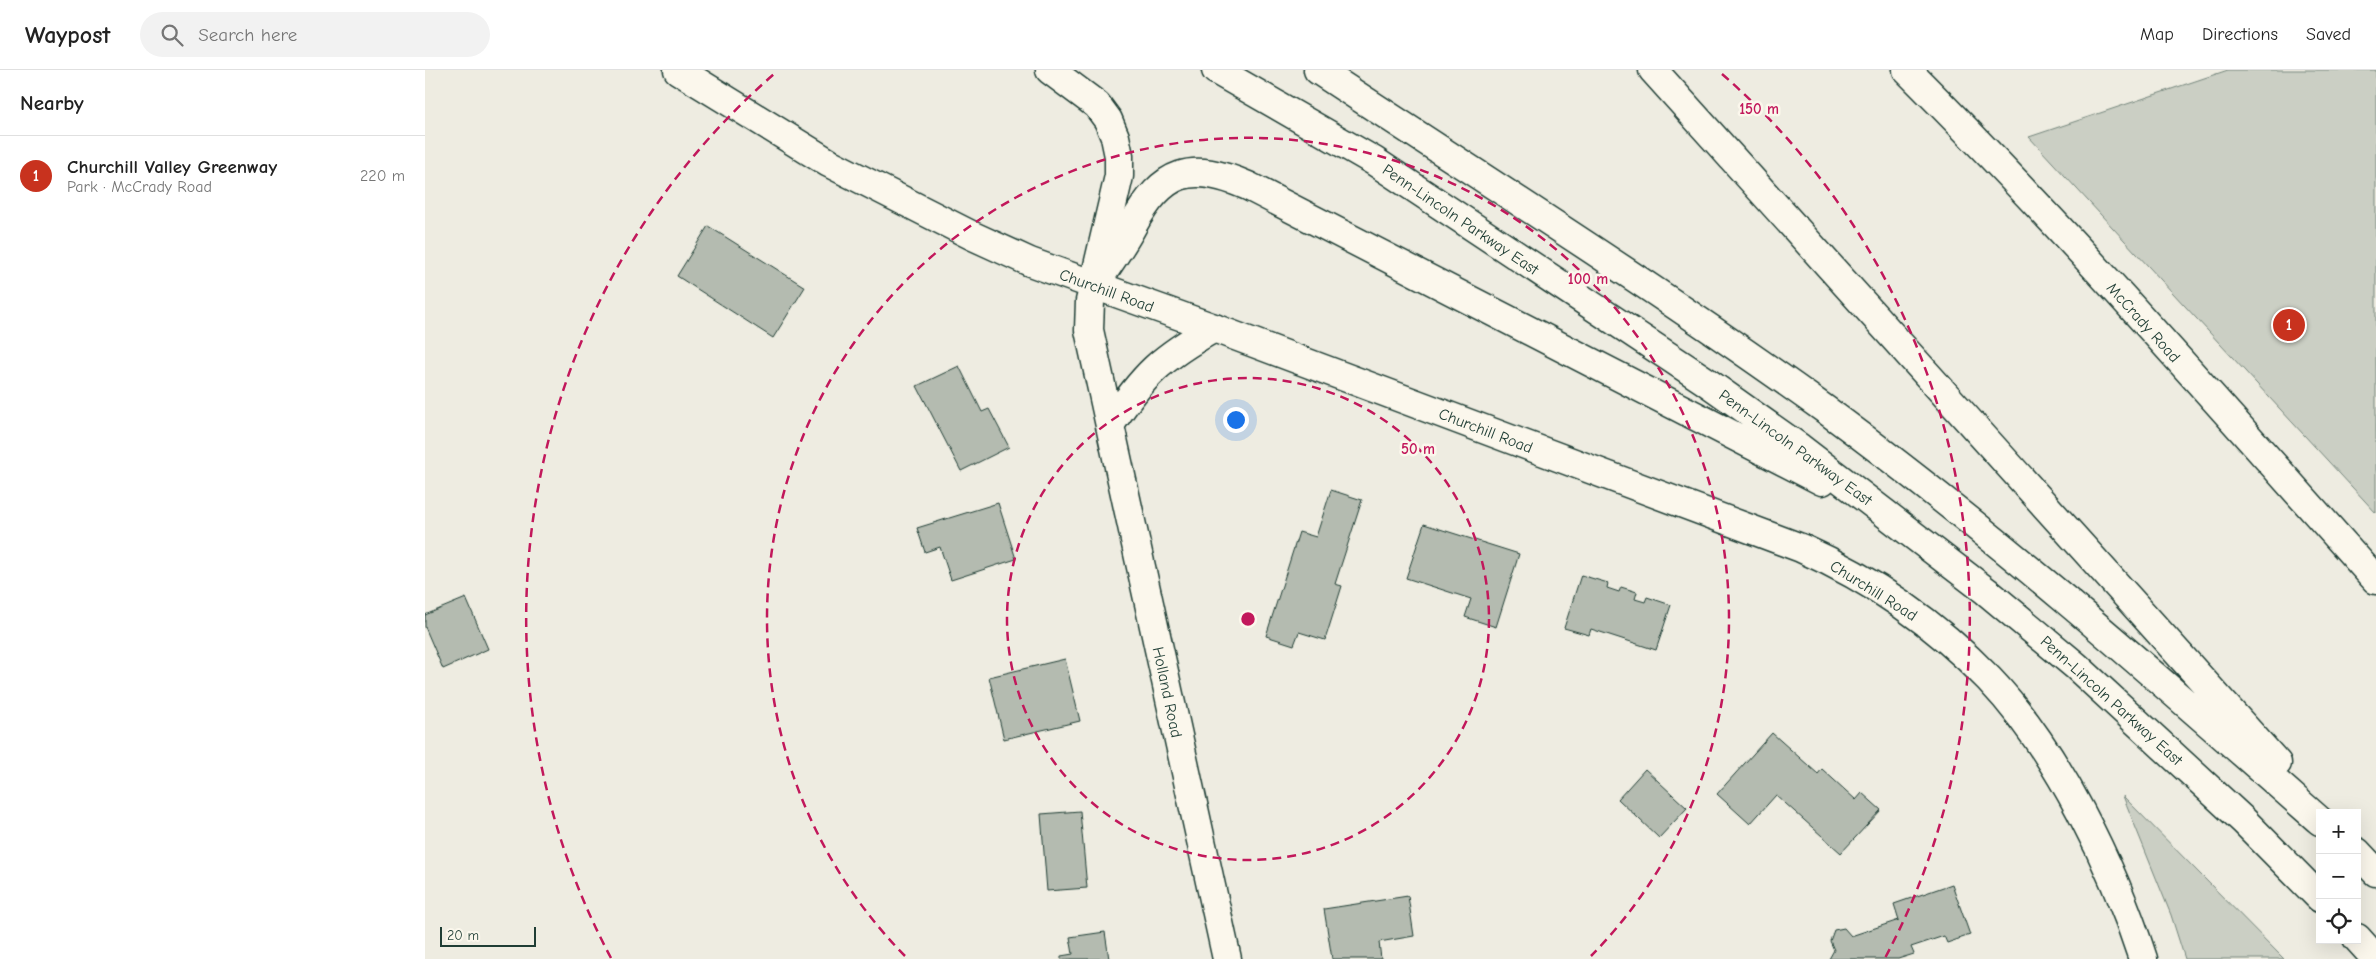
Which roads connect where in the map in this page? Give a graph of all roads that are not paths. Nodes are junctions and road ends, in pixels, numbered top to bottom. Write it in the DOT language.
graph roads {
  1 [pos="678,70"];
  2 [pos="1050,70"];
  3 [pos="1216,70"];
  4 [pos="1244,70"];
  5 [pos="1318,70"];
  6 [pos="1653,70"];
  7 [pos="1907,70"];
  8 [pos="1374,161"];
  9 [pos="1094,286"];
  10 [pos="1214,328"];
  11 [pos="1110,425"];
  12 [pos="1891,516"];
  13 [pos="2376,580"];
  14 [pos="2318,809"];
  15 [pos="2316,818"];
  16 [pos="2316,894"];
  17 [pos="2361,942"];
  18 [pos="2376,958"];
  19 [pos="1227,959"];
  20 [pos="2143,959"];
  1 -- 9 [label="main road, Churchill Road"];
  2 -- 9 [label="main road, Holland Road"];
  3 -- 8 [label="main road, Penn-Lincoln Parkway East"];
  4 -- 8 [label="main road"];
  5 -- 15 [label="main road"];
  6 -- 14 [label="main road"];
  7 -- 13 [label="main road, McCrady Road"];
  8 -- 12 [label="main road, Penn-Lincoln Parkway East"];
  9 -- 10 [label="main road, Churchill Road"];
  9 -- 11 [label="main road, Holland Road"];
  9 -- 12 [label="main road"];
  10 -- 11 [label="main road"];
  10 -- 20 [label="main road, Churchill Road"];
  11 -- 19 [label="main road, Holland Road"];
  12 -- 16 [label="main road, Penn-Lincoln Parkway East"];
  17 -- 18 [label="main road"];
}
